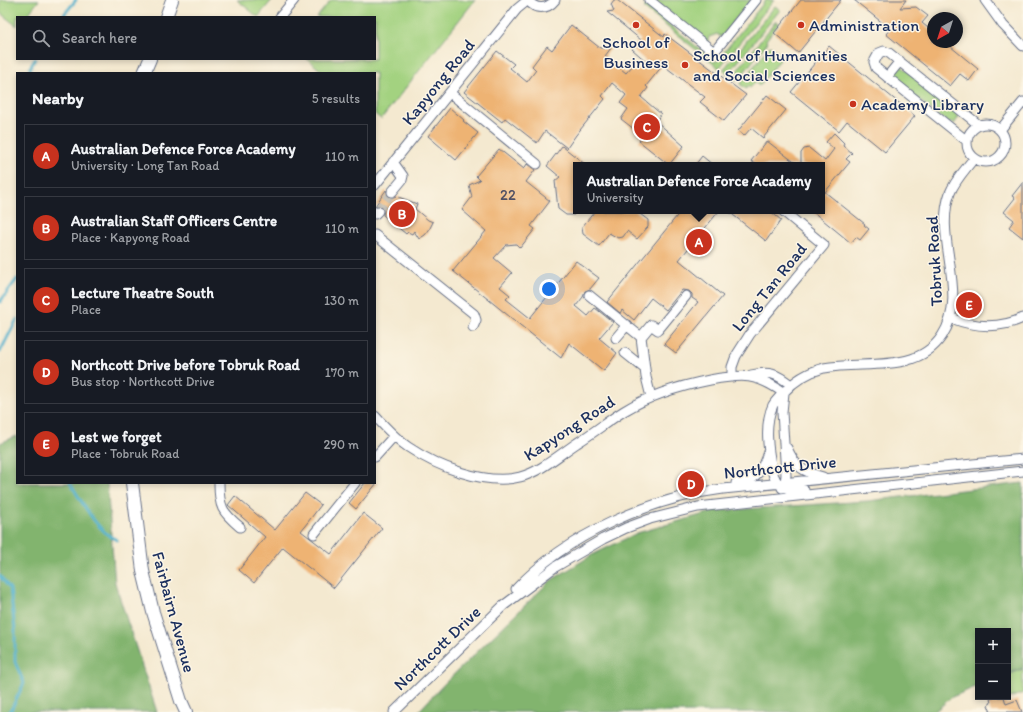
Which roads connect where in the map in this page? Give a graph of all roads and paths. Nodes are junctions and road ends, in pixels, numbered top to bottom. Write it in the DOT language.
graph roads {
  1 [pos="172,0"];
  2 [pos="294,0"];
  3 [pos="528,0"];
  4 [pos="554,0"];
  5 [pos="649,0"];
  6 [pos="756,0"];
  7 [pos="985,0"];
  8 [pos="166,16"];
  9 [pos="281,16"];
  10 [pos="1023,46"];
  11 [pos="150,60"];
  12 [pos="900,61"];
  13 [pos="144,72"];
  14 [pos="887,77"];
  15 [pos="450,93"];
  16 [pos="1023,102"];
  17 [pos="979,125"];
  18 [pos="1000,130"];
  19 [pos="967,141"];
  20 [pos="974,158"];
  21 [pos="393,162"];
  22 [pos="537,164"];
  23 [pos="376,184"];
  24 [pos="392,192"];
  25 [pos="787,214"];
  26 [pos="376,235"];
  27 [pos="589,295"];
  28 [pos="686,296"];
  29 [pos="951,318"];
  30 [pos="1023,318"];
  31 [pos="627,326"];
  32 [pos="473,327"];
  33 [pos="641,337"];
  34 [pos="616,338"];
  35 [pos="625,353"];
  36 [pos="645,369"];
  37 [pos="748,376"];
  38 [pos="732,377"];
  39 [pos="790,385"];
  40 [pos="784,393"];
  41 [pos="651,397"];
  42 [pos="376,417"];
  43 [pos="394,436"];
  44 [pos="784,439"];
  45 [pos="769,451"];
  46 [pos="376,457"];
  47 [pos="1023,459"];
  48 [pos="1023,471"];
  49 [pos="831,478"];
  50 [pos="132,484"];
  51 [pos="219,484"];
  52 [pos="353,484"];
  53 [pos="782,485"];
  54 [pos="821,493"];
  55 [pos="766,499"];
  56 [pos="645,508"];
  57 [pos="240,527"];
  58 [pos="314,534"];
  59 [pos="503,606"];
  60 [pos="183,708"];
  61 [pos="394,712"];
  1 -- 8 [label="main road"];
  2 -- 9 [label="street"];
  3 -- 4 [label="street, Kapyong Road"];
  3 -- 15 [label="street, Kapyong Road"];
  5 -- 6 [label="street"];
  7 -- 10 [label="street"];
  11 -- 13 [label="main road"];
  12 -- 14 [label="street"];
  12 -- 14 [label="street"];
  12 -- 17 [label="street"];
  14 -- 19 [label="street"];
  15 -- 21 [label="street, Kapyong Road"];
  15 -- 22 [label="street"];
  16 -- 18 [label="street"];
  17 -- 18 [label="street"];
  17 -- 19 [label="street"];
  18 -- 20 [label="street"];
  19 -- 20 [label="street"];
  20 -- 29 [label="street, Tobruk Road"];
  21 -- 23 [label="street, Kapyong Road"];
  21 -- 24 [label="street"];
  25 -- 38 [label="street, Long Tan Road"];
  26 -- 32 [label="street"];
  27 -- 31 [label="street"];
  28 -- 33 [label="street"];
  29 -- 30 [label="street"];
  29 -- 39 [label="street, Tobruk Road"];
  31 -- 33 [label="street"];
  31 -- 34 [label="street"];
  33 -- 36 [label="street"];
  35 -- 36 [label="street"];
  36 -- 41 [label="street"];
  37 -- 38 [label="street, Kapyong Road"];
  37 -- 39 [label="street, Kapyong Road"];
  37 -- 40 [label="street, Kapyong Road"];
  38 -- 41 [label="street, Kapyong Road"];
  39 -- 40 [label="street, Tobruk Road"];
  40 -- 44 [label="street"];
  40 -- 45 [label="street, Tobruk Road"];
  41 -- 43 [label="street, Kapyong Road"];
  42 -- 43 [label="street, Kapyong Road"];
  43 -- 46 [label="street"];
  44 -- 49 [label="street"];
  44 -- 53 [label="street"];
  45 -- 53 [label="street, Tobruk Road"];
  45 -- 56 [label="street"];
  47 -- 49 [label="street, Northcott Drive"];
  48 -- 54 [label="street, Northcott Drive"];
  49 -- 53 [label="street, Northcott Drive"];
  50 -- 60 [label="main road, Fairbairn Avenue"];
  51 -- 57 [label="street"];
  52 -- 58 [label="street"];
  53 -- 54 [label="street"];
  53 -- 55 [label="street"];
  53 -- 56 [label="street, Northcott Drive"];
  54 -- 55 [label="street, Northcott Drive"];
  55 -- 59 [label="street, Northcott Drive"];
  56 -- 59 [label="street, Northcott Drive"];
  59 -- 61 [label="street, Northcott Drive"];
}
